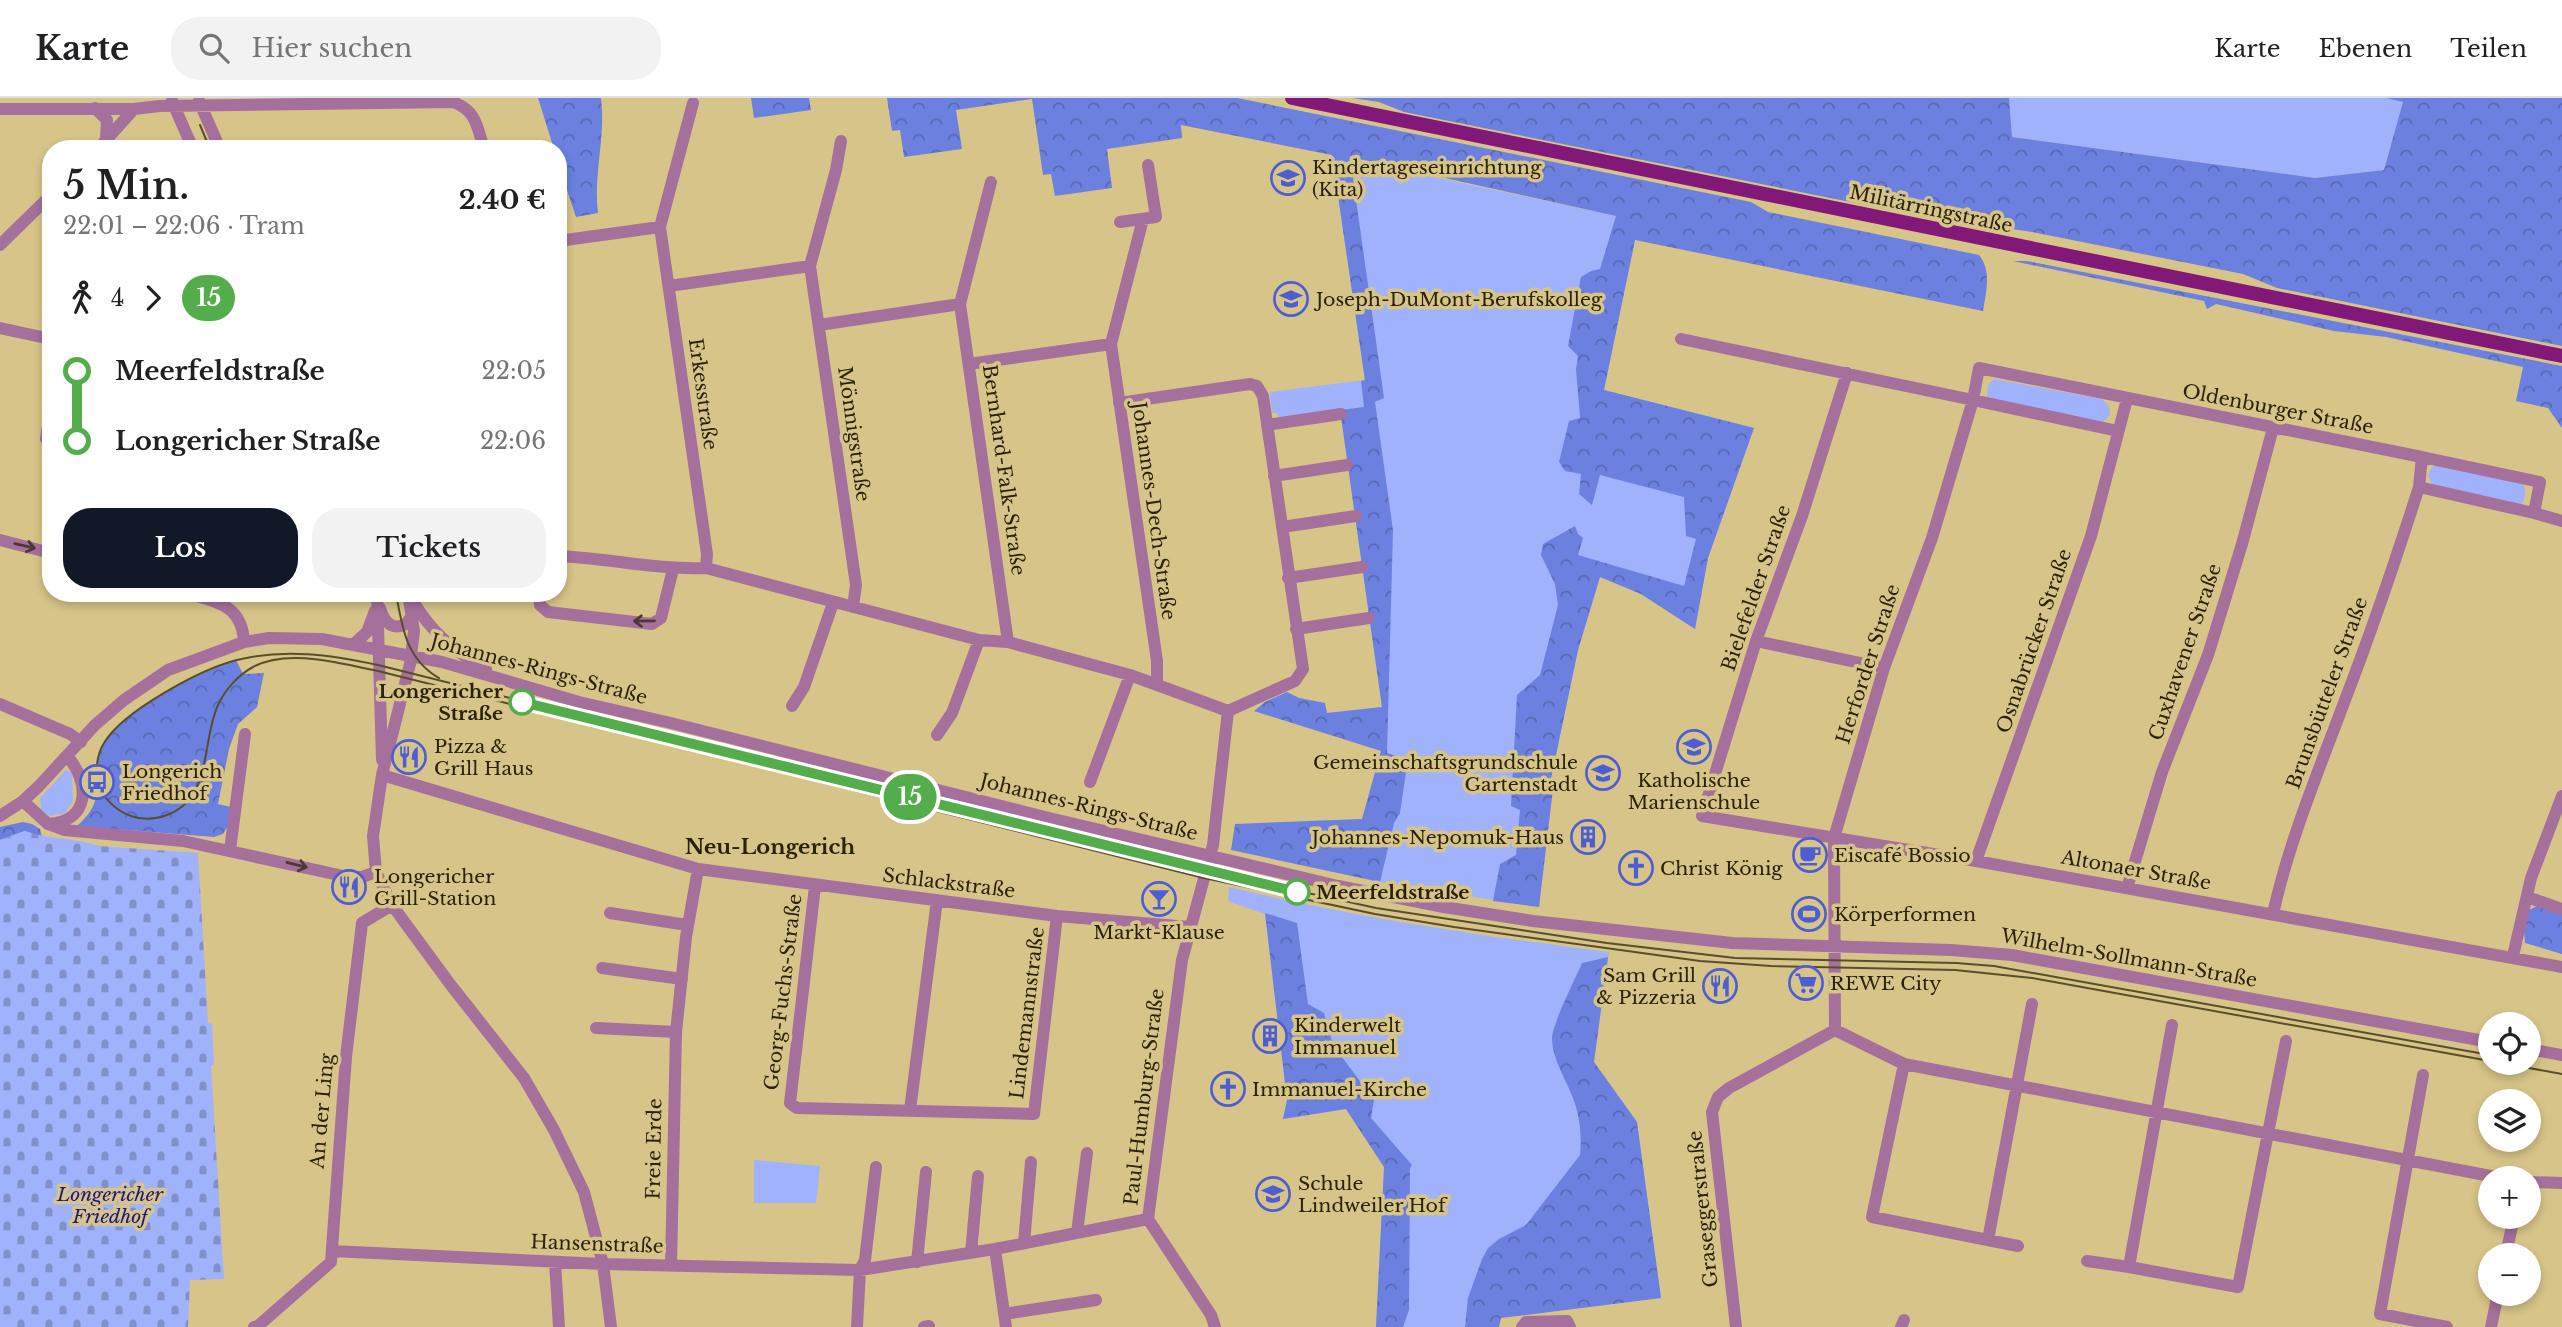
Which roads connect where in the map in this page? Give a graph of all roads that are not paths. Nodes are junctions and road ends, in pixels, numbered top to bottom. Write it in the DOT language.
graph roads {
  1 [pos="1292,98"];
  2 [pos="172,102"];
  3 [pos="199,102"];
  4 [pos="693,103"];
  5 [pos="95,108"];
  6 [pos="0,109"];
  7 [pos="134,109"];
  8 [pos="103,140"];
  9 [pos="106,140"];
  10 [pos="189,140"];
  11 [pos="216,140"];
  12 [pos="481,140"];
  13 [pos="841,141"];
  14 [pos="1148,165"];
  15 [pos="990,182"];
  16 [pos="42,204"];
  17 [pos="1143,219"];
  18 [pos="1120,222"];
  19 [pos="660,227"];
  20 [pos="567,240"];
  21 [pos="0,246"];
  22 [pos="810,266"];
  23 [pos="669,286"];
  24 [pos="960,304"];
  25 [pos="819,325"];
  26 [pos="0,328"];
  27 [pos="42,337"];
  28 [pos="1682,339"];
  29 [pos="1111,344"];
  30 [pos="2562,356"];
  31 [pos="969,364"];
  32 [pos="1847,373"];
  33 [pos="2127,399"];
  34 [pos="1973,400"];
  35 [pos="1119,403"];
  36 [pos="1341,414"];
  37 [pos="1267,425"];
  38 [pos="2273,428"];
  39 [pos="2118,431"];
  40 [pos="2422,457"];
  41 [pos="1348,465"];
  42 [pos="1274,476"];
  43 [pos="2419,487"];
  44 [pos="2534,513"];
  45 [pos="1356,516"];
  46 [pos="2562,521"];
  47 [pos="1282,527"];
  48 [pos="0,540"];
  49 [pos="42,551"];
  50 [pos="567,556"];
  51 [pos="1362,567"];
  52 [pos="706,568"];
  53 [pos="673,569"];
  54 [pos="1288,578"];
  55 [pos="215,602"];
  56 [pos="376,602"];
  57 [pos="377,602"];
  58 [pos="378,602"];
  59 [pos="411,602"];
  60 [pos="414,602"];
  61 [pos="540,602"];
  62 [pos="833,603"];
  63 [pos="853,607"];
  64 [pos="413,614"];
  65 [pos="1368,618"];
  66 [pos="1296,629"];
  67 [pos="979,640"];
  68 [pos="1756,641"];
  69 [pos="244,642"];
  70 [pos="1007,642"];
  71 [pos="354,644"];
  72 [pos="379,649"];
  73 [pos="411,657"];
  74 [pos="1884,668"];
  75 [pos="1129,675"];
  76 [pos="504,679"];
  77 [pos="1157,684"];
  78 [pos="0,704"];
  79 [pos="792,706"];
  80 [pos="1228,711"];
  81 [pos="245,734"];
  82 [pos="937,736"];
  83 [pos="81,742"];
  84 [pos="68,757"];
  85 [pos="382,775"];
  86 [pos="1090,782"];
  87 [pos="2562,796"];
  88 [pos="23,801"];
  89 [pos="0,816"];
  90 [pos="1702,816"];
  91 [pos="48,824"];
  92 [pos="1835,838"];
  93 [pos="230,850"];
  94 [pos="1210,856"];
  95 [pos="1976,861"];
  96 [pos="698,869"];
  97 [pos="376,872"];
  98 [pos="815,886"];
  99 [pos="2127,888"];
  100 [pos="2526,897"];
  101 [pos="937,900"];
  102 [pos="392,905"];
  103 [pos="2562,909"];
  104 [pos="610,913"];
  105 [pos="2273,914"];
  106 [pos="1058,916"];
  107 [pos="687,925"];
  108 [pos="1190,927"];
  109 [pos="1633,932"];
  110 [pos="1835,946"];
  111 [pos="2513,956"];
  112 [pos="2562,967"];
  113 [pos="602,968"];
  114 [pos="682,979"];
  115 [pos="2032,1004"];
  116 [pos="2172,1025"];
  117 [pos="596,1028"];
  118 [pos="1835,1030"];
  119 [pos="676,1032"];
  120 [pos="2478,1040"];
  121 [pos="2286,1041"];
  122 [pos="2541,1051"];
  123 [pos="2562,1055"];
  124 [pos="1904,1064"];
  125 [pos="2423,1075"];
  126 [pos="2016,1087"];
  127 [pos="910,1110"];
  128 [pos="2156,1112"];
  129 [pos="2269,1135"];
  130 [pos="1087,1153"];
  131 [pos="2407,1161"];
  132 [pos="1031,1162"];
  133 [pos="876,1167"];
  134 [pos="926,1172"];
  135 [pos="2478,1174"];
  136 [pos="978,1176"];
  137 [pos="2541,1182"];
  138 [pos="2562,1183"];
  139 [pos="1148,1219"];
  140 [pos="1077,1233"];
  141 [pos="1988,1240"];
  142 [pos="1024,1243"];
  143 [pos="2018,1246"];
  144 [pos="995,1249"];
  145 [pos="332,1251"];
  146 [pos="971,1253"];
  147 [pos="2087,1261"];
  148 [pos="555,1262"];
  149 [pos="917,1262"];
  150 [pos="603,1264"];
  151 [pos="671,1266"];
  152 [pos="2129,1267"];
  153 [pos="860,1270"];
  154 [pos="1096,1300"];
  155 [pos="2495,1306"];
  156 [pos="272,1312"];
  157 [pos="1005,1321"];
  158 [pos="929,1326"];
  159 [pos="254,1327"];
  160 [pos="272,1327"];
  161 [pos="559,1327"];
  162 [pos="611,1327"];
  163 [pos="857,1327"];
  164 [pos="924,1327"];
  165 [pos="1216,1327"];
  166 [pos="1522,1327"];
  167 [pos="1570,1327"];
  168 [pos="1736,1327"];
  169 [pos="2447,1327"];
  170 [pos="2491,1327"];
  1 -- 30 [label="main road, Militärringstraße"];
  2 -- 3 [label="street"];
  2 -- 7 [label="street"];
  2 -- 10 [label="street"];
  3 -- 11 [label="street"];
  3 -- 12 [label="street"];
  4 -- 19 [label="street, Erkesstraße"];
  5 -- 6 [label="street"];
  5 -- 7 [label="street"];
  5 -- 8 [label="street"];
  7 -- 9 [label="street"];
  13 -- 22 [label="street, Mönnigstraße"];
  14 -- 17 [label="street, Johannes-Dech-Straße"];
  15 -- 24 [label="street, Bernhard-Falk-Straße"];
  16 -- 21 [label="street"];
  17 -- 18 [label="street"];
  17 -- 29 [label="street, Johannes-Dech-Straße"];
  19 -- 20 [label="street"];
  19 -- 23 [label="street, Erkesstraße"];
  22 -- 23 [label="street"];
  22 -- 25 [label="street, Mönnigstraße"];
  23 -- 52 [label="street, Erkesstraße"];
  24 -- 25 [label="street"];
  24 -- 31 [label="street, Bernhard-Falk-Straße"];
  25 -- 63 [label="street, Mönnigstraße"];
  26 -- 27 [label="street"];
  28 -- 32 [label="street"];
  29 -- 31 [label="street"];
  29 -- 35 [label="street, Johannes-Dech-Straße"];
  31 -- 70 [label="street, Bernhard-Falk-Straße"];
  32 -- 34 [label="street"];
  32 -- 68 [label="street, Bielefelder Straße"];
  33 -- 34 [label="street, Oldenburger Straße"];
  33 -- 38 [label="street, Oldenburger Straße"];
  33 -- 39 [label="street"];
  34 -- 39 [label="street"];
  34 -- 74 [label="street, Herforder Straße"];
  35 -- 37 [label="street"];
  35 -- 77 [label="street, Johannes-Dech-Straße"];
  36 -- 37 [label="street"];
  37 -- 42 [label="street"];
  38 -- 40 [label="street, Oldenburger Straße"];
  38 -- 99 [label="street, Cuxhavener Straße"];
  39 -- 95 [label="street, Osnabrücker Straße"];
  40 -- 43 [label="street"];
  40 -- 44 [label="street, Oldenburger Straße"];
  41 -- 42 [label="street"];
  42 -- 47 [label="street"];
  43 -- 44 [label="street"];
  43 -- 105 [label="street, Brunsbütteler Straße"];
  44 -- 46 [label="street"];
  45 -- 47 [label="street"];
  47 -- 54 [label="street"];
  48 -- 49 [label="street, one-way"];
  50 -- 53 [label="street"];
  51 -- 54 [label="street"];
  52 -- 53 [label="street"];
  52 -- 62 [label="street"];
  53 -- 61 [label="street, one-way"];
  54 -- 66 [label="street"];
  55 -- 69 [label="street"];
  56 -- 71 [label="street"];
  57 -- 72 [label="street"];
  58 -- 64 [label="street"];
  59 -- 64 [label="street"];
  60 -- 76 [label="street"];
  62 -- 63 [label="street"];
  62 -- 79 [label="street"];
  63 -- 67 [label="street"];
  64 -- 73 [label="street"];
  65 -- 66 [label="street"];
  66 -- 80 [label="street"];
  67 -- 70 [label="street"];
  67 -- 82 [label="street"];
  68 -- 74 [label="street"];
  68 -- 90 [label="street, Bielefelder Straße"];
  69 -- 71 [label="street, Johannes-Rings-Straße"];
  69 -- 83 [label="street, Johannes-Rings-Straße"];
  70 -- 75 [label="street"];
  71 -- 72 [label="street, Johannes-Rings-Straße"];
  72 -- 73 [label="street, Johannes-Rings-Straße"];
  72 -- 85 [label="street"];
  73 -- 76 [label="street, Johannes-Rings-Straße"];
  73 -- 85 [label="street"];
  74 -- 92 [label="street, Herforder Straße"];
  75 -- 77 [label="street"];
  75 -- 86 [label="street"];
  76 -- 94 [label="street, Johannes-Rings-Straße"];
  77 -- 80 [label="street"];
  78 -- 83 [label="street"];
  80 -- 94 [label="street"];
  81 -- 93 [label="street"];
  83 -- 84 [label="street, Johannes-Rings-Straße"];
  84 -- 88 [label="street, Johannes-Rings-Straße"];
  84 -- 91 [label="street"];
  85 -- 96 [label="street, Schlackstraße"];
  85 -- 97 [label="street"];
  87 -- 100 [label="street"];
  88 -- 89 [label="street, Johannes-Rings-Straße"];
  88 -- 91 [label="street"];
  90 -- 92 [label="street, Altonaer Straße"];
  91 -- 93 [label="street"];
  92 -- 95 [label="street, Altonaer Straße"];
  92 -- 110 [label="street, Herforder Straße"];
  93 -- 97 [label="street, one-way"];
  94 -- 108 [label="street, Paul-Humburg-Straße"];
  94 -- 109 [label="street, Johannes-Rings-Straße"];
  95 -- 99 [label="street, Altonaer Straße"];
  96 -- 98 [label="street, Schlackstraße"];
  96 -- 107 [label="street, Freie Erde"];
  97 -- 102 [label="street"];
  98 -- 101 [label="street, Schlackstraße"];
  98 -- 127 [label="street, Georg-Fuchs-Straße"];
  99 -- 105 [label="street, Altonaer Straße"];
  100 -- 103 [label="street"];
  100 -- 111 [label="street"];
  101 -- 106 [label="street, Schlackstraße"];
  101 -- 127 [label="street"];
  102 -- 145 [label="street, An der Ling"];
  102 -- 150 [label="street"];
  104 -- 107 [label="street"];
  105 -- 111 [label="street, Altonaer Straße"];
  106 -- 108 [label="street, Schlackstraße"];
  106 -- 127 [label="street, Lindemannstraße"];
  107 -- 114 [label="street, Freie Erde"];
  108 -- 139 [label="street, Paul-Humburg-Straße"];
  109 -- 110 [label="street, Wilhelm-Sollmann-Straße"];
  110 -- 118 [label="street, Herforder Straße"];
  110 -- 120 [label="street, Wilhelm-Sollmann-Straße"];
  111 -- 112 [label="street, Altonaer Straße"];
  113 -- 114 [label="street"];
  114 -- 119 [label="street, Freie Erde"];
  115 -- 126 [label="street"];
  116 -- 128 [label="street"];
  117 -- 119 [label="street"];
  118 -- 124 [label="street"];
  118 -- 168 [label="street, Graseggerstraße"];
  119 -- 151 [label="street, Freie Erde"];
  121 -- 129 [label="street"];
  122 -- 123 [label="street"];
  124 -- 126 [label="street"];
  124 -- 141 [label="street"];
  125 -- 131 [label="street"];
  126 -- 128 [label="street"];
  126 -- 141 [label="street"];
  128 -- 129 [label="street"];
  128 -- 152 [label="street"];
  129 -- 131 [label="street"];
  129 -- 152 [label="street"];
  130 -- 140 [label="street"];
  131 -- 135 [label="street"];
  131 -- 169 [label="street"];
  132 -- 142 [label="street"];
  133 -- 153 [label="street"];
  134 -- 149 [label="street"];
  136 -- 146 [label="street"];
  137 -- 138 [label="street"];
  139 -- 140 [label="street, Hansenstraße"];
  139 -- 165 [label="street, Paul-Humburg-Straße"];
  140 -- 142 [label="street, Hansenstraße"];
  141 -- 143 [label="street"];
  142 -- 144 [label="street, Hansenstraße"];
  144 -- 146 [label="street, Hansenstraße"];
  144 -- 157 [label="street"];
  145 -- 148 [label="street, Hansenstraße"];
  145 -- 156 [label="street"];
  146 -- 149 [label="street, Hansenstraße"];
  147 -- 152 [label="street"];
  148 -- 150 [label="street, Hansenstraße"];
  148 -- 161 [label="street"];
  149 -- 153 [label="street, Hansenstraße"];
  150 -- 151 [label="street, Hansenstraße"];
  150 -- 162 [label="street"];
  151 -- 153 [label="street, Hansenstraße"];
  153 -- 163 [label="street"];
  154 -- 157 [label="street"];
  155 -- 170 [label="street"];
  156 -- 159 [label="street"];
  156 -- 160 [label="street"];
  158 -- 164 [label="street"];
  166 -- 167 [label="street"];
}
